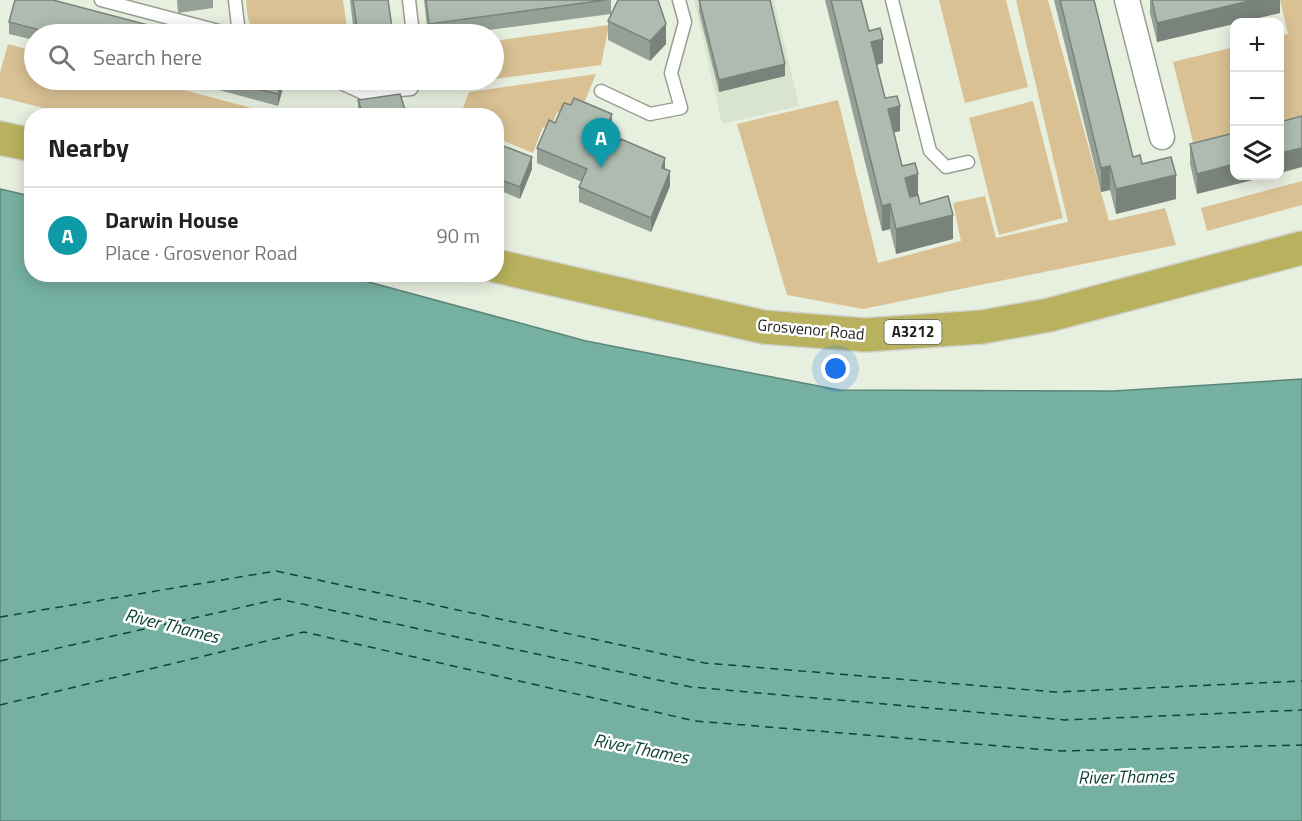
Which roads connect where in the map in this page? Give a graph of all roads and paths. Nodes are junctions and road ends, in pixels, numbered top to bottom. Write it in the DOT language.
graph roads {
  1 [pos="101,0"];
  2 [pos="235,0"];
  3 [pos="409,0"];
  4 [pos="679,0"];
  5 [pos="892,0"];
  6 [pos="1127,0"];
  7 [pos="192,24"];
  8 [pos="238,24"];
  9 [pos="412,24"];
  10 [pos="356,90"];
  11 [pos="399,90"];
  12 [pos="601,92"];
  13 [pos="1162,137"];
  14 [pos="0,138"];
  15 [pos="24,143"];
  16 [pos="968,162"];
  17 [pos="1302,248"];
  18 [pos="504,268"];
  1 -- 7 [label="lane"];
  2 -- 8 [label="lane"];
  3 -- 9 [label="lane"];
  4 -- 12 [label="lane"];
  5 -- 16 [label="lane"];
  6 -- 13 [label="street"];
  10 -- 11 [label="lane"];
  14 -- 15 [label="highway"];
  17 -- 18 [label="highway, Grosvenor Road / A3212"];
}
